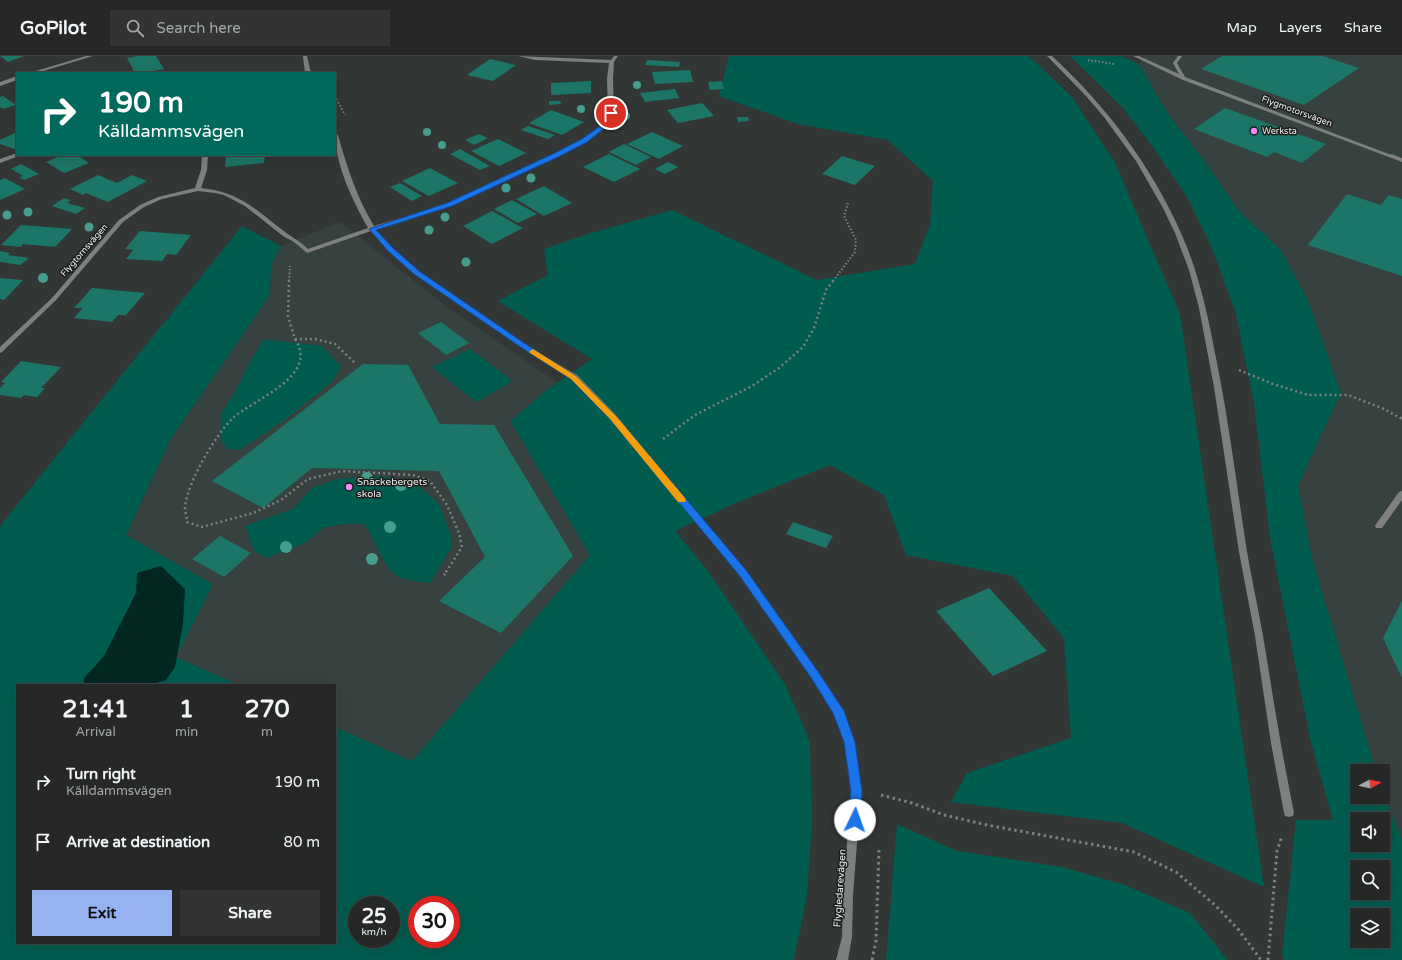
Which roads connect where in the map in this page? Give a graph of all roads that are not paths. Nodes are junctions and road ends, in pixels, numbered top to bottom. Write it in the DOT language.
graph roads {
  1 [pos="91,56"];
  2 [pos="305,56"];
  3 [pos="520,56"];
  4 [pos="616,56"];
  5 [pos="1049,56"];
  6 [pos="1135,56"];
  7 [pos="1180,56"];
  8 [pos="612,62"];
  9 [pos="35,72"];
  10 [pos="308,72"];
  11 [pos="16,78"];
  12 [pos="1185,79"];
  13 [pos="0,84"];
  14 [pos="336,138"];
  15 [pos="16,155"];
  16 [pos="205,156"];
  17 [pos="1402,160"];
  18 [pos="0,162"];
  19 [pos="198,190"];
  20 [pos="372,229"];
  21 [pos="0,351"];
  22 [pos="1402,494"];
  23 [pos="1379,526"];
  24 [pos="1289,813"];
  25 [pos="842,960"];
  1 -- 9 [label="street"];
  2 -- 10 [label="street"];
  3 -- 8 [label="street"];
  4 -- 8 [label="street"];
  5 -- 24 [label="street"];
  6 -- 12 [label="street, Flygmotorsvägen"];
  7 -- 12 [label="street"];
  8 -- 20 [label="street"];
  11 -- 13 [label="street"];
  12 -- 17 [label="street, Flygmotorsvägen"];
  14 -- 20 [label="street, Flygledarevägen"];
  15 -- 18 [label="street"];
  16 -- 19 [label="street"];
  19 -- 20 [label="street, Flygtornsvägen"];
  19 -- 21 [label="street, Flygtornsvägen"];
  20 -- 25 [label="street, Flygledarevägen"];
  22 -- 23 [label="street"];
}
